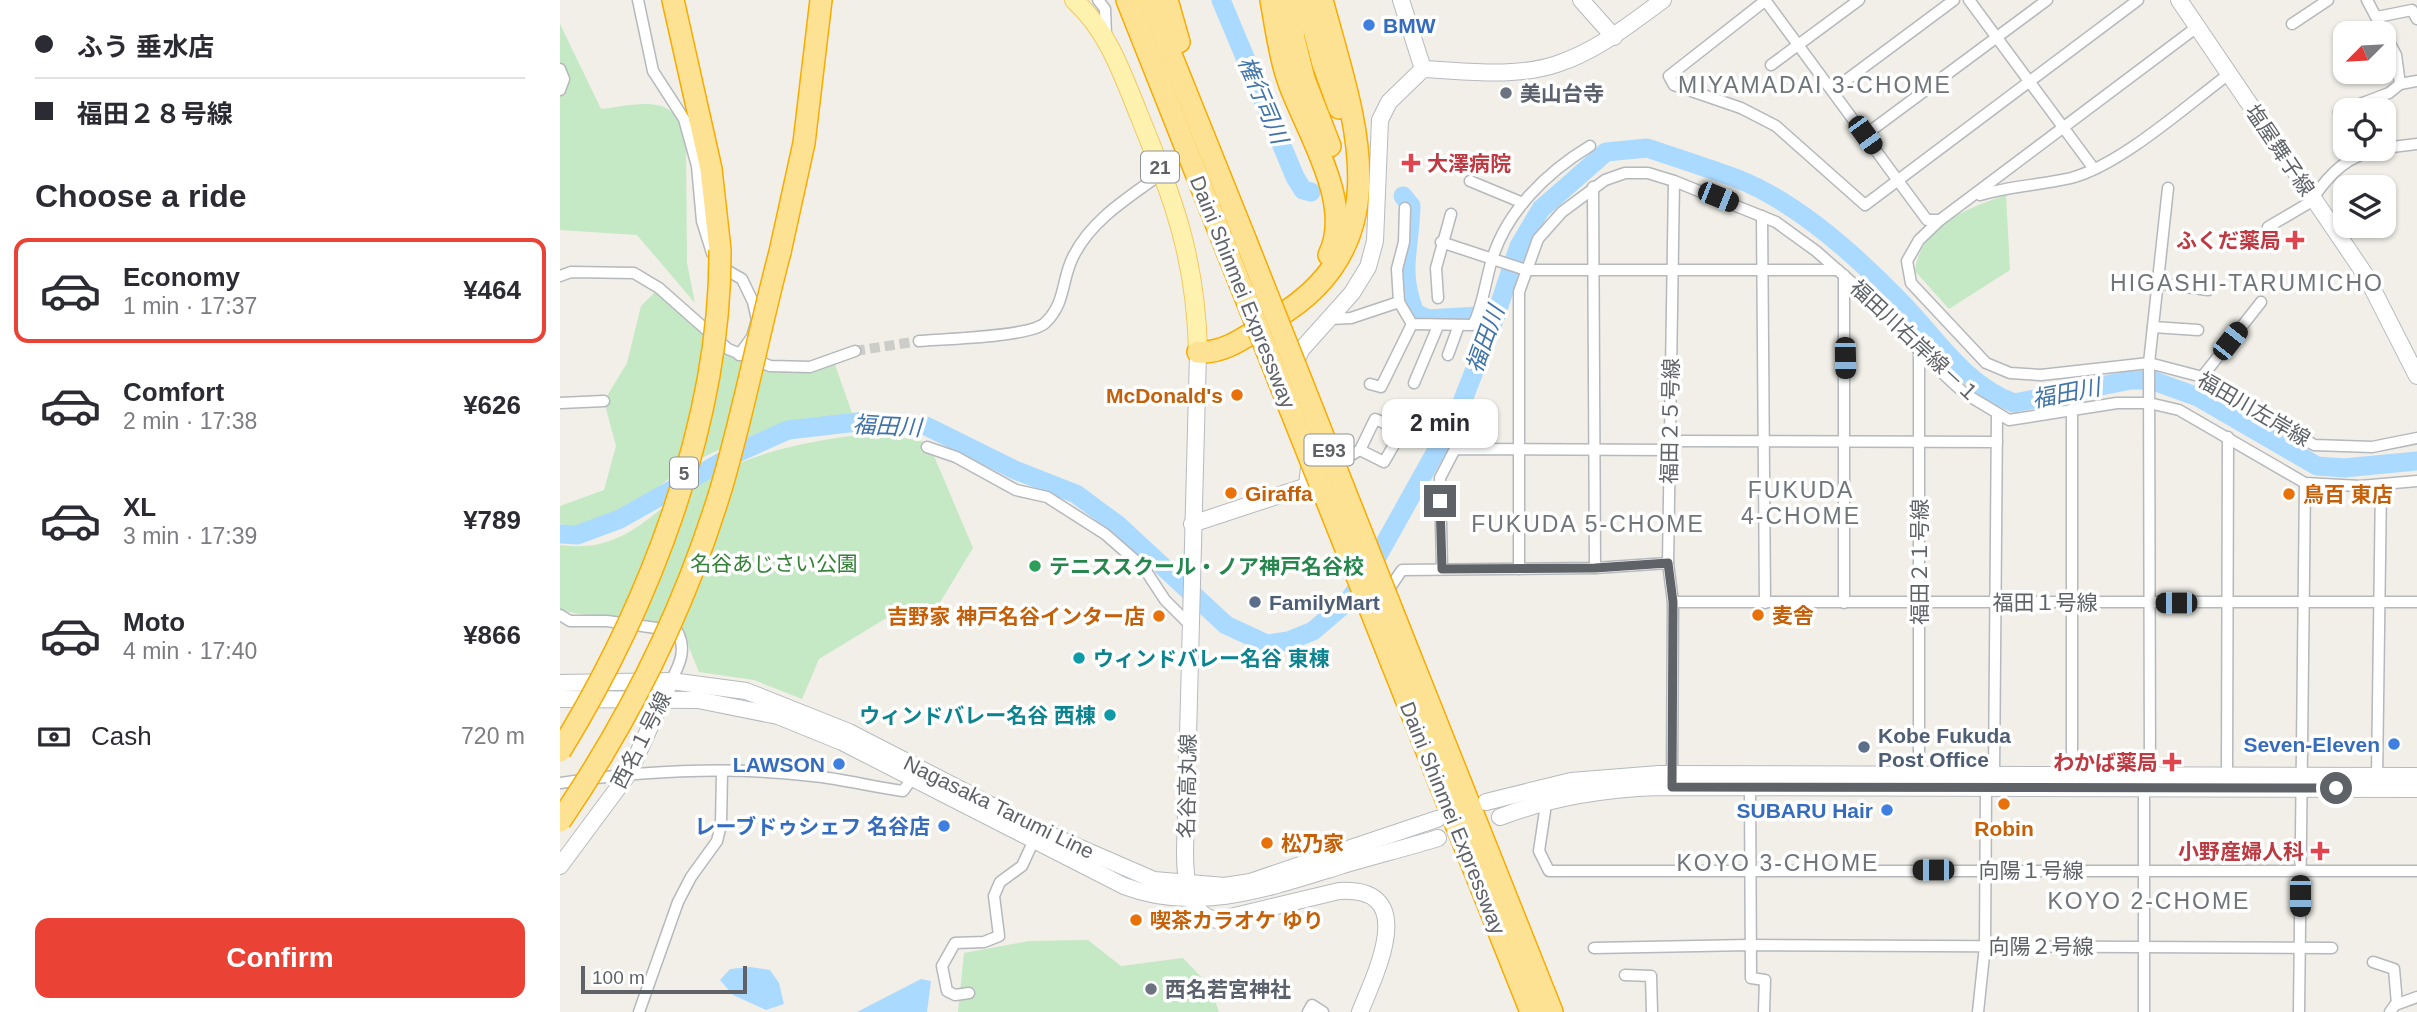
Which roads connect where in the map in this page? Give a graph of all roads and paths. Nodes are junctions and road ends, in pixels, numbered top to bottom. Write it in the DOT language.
graph roads {
  1 [pos="638,0"];
  2 [pos="673,0"];
  3 [pos="821,0"];
  4 [pos="1074,0"];
  5 [pos="1098,0"];
  6 [pos="1118,0"];
  7 [pos="1127,0"];
  8 [pos="1150,0"];
  9 [pos="1167,0"];
  10 [pos="1271,0"];
  11 [pos="1290,0"];
  12 [pos="1306,0"];
  13 [pos="1322,0"];
  14 [pos="1401,0"];
  15 [pos="1581,0"];
  16 [pos="1663,0"];
  17 [pos="1765,0"];
  18 [pos="1859,0"];
  19 [pos="1954,0"];
  20 [pos="1969,0"];
  21 [pos="2047,0"];
  22 [pos="2138,0"];
  23 [pos="2179,0"];
  24 [pos="2328,0"];
  25 [pos="2367,0"];
  26 [pos="2377,17"];
  27 [pos="2417,19"];
  28 [pos="2292,24"];
  29 [pos="2197,27"];
  30 [pos="1614,37"];
  31 [pos="1106,38"];
  32 [pos="1997,38"];
  33 [pos="1798,45"];
  34 [pos="1771,65"];
  35 [pos="560,69"];
  36 [pos="1423,69"];
  37 [pos="2229,74"];
  38 [pos="2030,82"];
  39 [pos="2417,82"];
  40 [pos="2400,84"];
  41 [pos="560,90"];
  42 [pos="1833,90"];
  43 [pos="2376,98"];
  44 [pos="1168,103"];
  45 [pos="2063,127"];
  46 [pos="1865,135"];
  47 [pos="2417,144"];
  48 [pos="1590,146"];
  49 [pos="2396,147"];
  50 [pos="2348,161"];
  51 [pos="2094,169"];
  52 [pos="1162,173"];
  53 [pos="1359,180"];
  54 [pos="1470,181"];
  55 [pos="1674,181"];
  56 [pos="1899,182"];
  57 [pos="1593,187"];
  58 [pos="2168,188"];
  59 [pos="1974,197"];
  60 [pos="2314,199"];
  61 [pos="1523,203"];
  62 [pos="1405,208"];
  63 [pos="1451,214"];
  64 [pos="1762,216"];
  65 [pos="1940,220"];
  66 [pos="2268,227"];
  67 [pos="1246,241"];
  68 [pos="1441,242"];
  69 [pos="1334,244"];
  70 [pos="1491,260"];
  71 [pos="1526,270"];
  72 [pos="1672,271"];
  73 [pos="1762,271"];
  74 [pos="1594,272"];
  75 [pos="1841,273"];
  76 [pos="560,276"];
  77 [pos="2158,283"];
  78 [pos="2208,290"];
  79 [pos="1438,298"];
  80 [pos="1399,302"];
  81 [pos="2260,302"];
  82 [pos="1329,319"];
  83 [pos="1412,324"];
  84 [pos="1459,325"];
  85 [pos="1438,326"];
  86 [pos="2153,327"];
  87 [pos="2198,330"];
  88 [pos="919,341"];
  89 [pos="1919,350"];
  90 [pos="855,351"];
  91 [pos="1198,352"];
  92 [pos="738,355"];
  93 [pos="1448,355"];
  94 [pos="1296,363"];
  95 [pos="2149,363"];
  96 [pos="2417,376"];
  97 [pos="2202,377"];
  98 [pos="1414,383"];
  99 [pos="1392,392"];
  100 [pos="604,401"];
  101 [pos="560,403"];
  102 [pos="2149,403"];
  103 [pos="2072,410"];
  104 [pos="1997,414"];
  105 [pos="2228,437"];
  106 [pos="2417,438"];
  107 [pos="1764,441"];
  108 [pos="1846,441"];
  109 [pos="1919,441"];
  110 [pos="1997,442"];
  111 [pos="1670,446"];
  112 [pos="927,447"];
  113 [pos="1517,448"];
  114 [pos="1596,449"];
  115 [pos="1360,450"];
  116 [pos="1339,462"];
  117 [pos="2417,481"];
  118 [pos="2305,483"];
  119 [pos="2381,485"];
  120 [pos="1307,486"];
  121 [pos="1192,524"];
  122 [pos="1668,563"];
  123 [pos="1595,568"];
  124 [pos="1442,569"];
  125 [pos="1519,569"];
  126 [pos="1389,589"];
  127 [pos="1919,601"];
  128 [pos="1673,602"];
  129 [pos="1996,602"];
  130 [pos="2417,602"];
  131 [pos="1765,603"];
  132 [pos="1844,603"];
  133 [pos="2071,603"];
  134 [pos="2150,603"];
  135 [pos="2227,603"];
  136 [pos="2302,603"];
  137 [pos="2379,603"];
  138 [pos="560,615"];
  139 [pos="1191,626"];
  140 [pos="1401,661"];
  141 [pos="671,681"];
  142 [pos="560,683"];
  143 [pos="663,698"];
  144 [pos="560,699"];
  145 [pos="560,751"];
  146 [pos="722,772"];
  147 [pos="629,773"];
  148 [pos="916,773"];
  149 [pos="1919,775"];
  150 [pos="2072,775"];
  151 [pos="2227,776"];
  152 [pos="2377,776"];
  153 [pos="2417,776"];
  154 [pos="1672,781"];
  155 [pos="1990,781"];
  156 [pos="2147,782"];
  157 [pos="2301,782"];
  158 [pos="560,783"];
  159 [pos="1750,787"];
  160 [pos="2417,789"];
  161 [pos="1486,802"];
  162 [pos="1543,802"];
  163 [pos="1500,817"];
  164 [pos="1437,819"];
  165 [pos="560,821"];
  166 [pos="1438,838"];
  167 [pos="1034,840"];
  168 [pos="560,866"];
  169 [pos="1749,868"];
  170 [pos="2144,870"];
  171 [pos="2300,870"];
  172 [pos="1986,871"];
  173 [pos="2417,871"];
  174 [pos="1190,892"];
  175 [pos="1749,945"];
  176 [pos="1985,946"];
  177 [pos="2143,946"];
  178 [pos="1594,948"];
  179 [pos="2300,948"];
  180 [pos="2332,948"];
  181 [pos="2373,962"];
  182 [pos="1625,975"];
  183 [pos="969,993"];
  184 [pos="2417,997"];
  185 [pos="2394,1008"];
  186 [pos="1310,1009"];
  187 [pos="639,1012"];
  188 [pos="1323,1012"];
  189 [pos="1360,1012"];
  190 [pos="1531,1012"];
  191 [pos="1552,1012"];
  192 [pos="1652,1012"];
  193 [pos="1764,1012"];
  194 [pos="1978,1012"];
  195 [pos="2144,1012"];
  196 [pos="2299,1012"];
  1 -- 92 [label="street"];
  2 -- 145 [label="highway, 5, bridge"];
  3 -- 165 [label="highway, 5, bridge"];
  4 -- 31 [label="main road, 21"];
  5 -- 31 [label="street"];
  6 -- 44 [label="highway"];
  7 -- 44 [label="highway, Daini Shinmei Expressway / E93"];
  8 -- 67 [label="highway, Daini Shinmei Expressway / E93"];
  9 -- 67 [label="highway"];
  10 -- 69 [label="highway"];
  11 -- 69 [label="highway"];
  12 -- 53 [label="highway"];
  13 -- 53 [label="highway"];
  14 -- 36 [label="main road"];
  15 -- 30 [label="main road"];
  16 -- 30 [label="main road"];
  17 -- 33 [label="street"];
  17 -- 56 [label="street"];
  18 -- 33 [label="street"];
  19 -- 42 [label="street"];
  20 -- 32 [label="street"];
  21 -- 32 [label="street"];
  22 -- 38 [label="street"];
  23 -- 29 [label="main road, 塩屋舞子線"];
  24 -- 28 [label="street"];
  25 -- 26 [label="street"];
  26 -- 27 [label="street"];
  26 -- 40 [label="street"];
  29 -- 37 [label="main road, 塩屋舞子線"];
  29 -- 45 [label="street"];
  30 -- 36 [label="main road"];
  31 -- 52 [label="main road, 21"];
  32 -- 38 [label="street"];
  32 -- 46 [label="street"];
  33 -- 34 [label="street"];
  33 -- 42 [label="street"];
  35 -- 41 [label="street"];
  36 -- 82 [label="main road"];
  37 -- 51 [label="street"];
  37 -- 60 [label="main road, 塩屋舞子線"];
  38 -- 45 [label="street"];
  38 -- 56 [label="street"];
  39 -- 40 [label="street"];
  40 -- 43 [label="street"];
  42 -- 46 [label="street"];
  44 -- 140 [label="highway, Daini Shinmei Expressway / E93, bridge"];
  45 -- 51 [label="street"];
  45 -- 59 [label="street"];
  46 -- 56 [label="street"];
  47 -- 49 [label="street"];
  48 -- 61 [label="street"];
  50 -- 60 [label="street"];
  51 -- 59 [label="street"];
  52 -- 88 [label="street"];
  52 -- 91 [label="main road, 21"];
  53 -- 91 [label="highway"];
  54 -- 61 [label="street"];
  55 -- 57 [label="street, 福田川右岸線－１"];
  55 -- 64 [label="street, 福田川右岸線－１"];
  55 -- 72 [label="street, 福田２５号線"];
  56 -- 65 [label="street"];
  57 -- 71 [label="street, 福田川右岸線－１"];
  57 -- 74 [label="street"];
  58 -- 77 [label="street"];
  59 -- 65 [label="street"];
  60 -- 66 [label="street"];
  60 -- 96 [label="main road, 塩屋舞子線"];
  61 -- 70 [label="street"];
  62 -- 80 [label="street"];
  63 -- 68 [label="street"];
  64 -- 73 [label="street"];
  64 -- 75 [label="street, 福田川右岸線－１"];
  65 -- 95 [label="street, 福田川左岸線"];
  67 -- 140 [label="highway, Daini Shinmei Expressway / E93, bridge"];
  68 -- 70 [label="street"];
  68 -- 79 [label="street"];
  69 -- 91 [label="highway"];
  70 -- 71 [label="street"];
  70 -- 84 [label="street"];
  71 -- 74 [label="street"];
  71 -- 113 [label="street, 福田川右岸線－１"];
  72 -- 73 [label="street"];
  72 -- 74 [label="street"];
  72 -- 111 [label="street, 福田２５号線"];
  73 -- 75 [label="street"];
  73 -- 107 [label="street"];
  74 -- 114 [label="street"];
  75 -- 89 [label="street, 福田川右岸線－１"];
  75 -- 108 [label="street"];
  76 -- 92 [label="street"];
  77 -- 78 [label="street"];
  77 -- 86 [label="street"];
  80 -- 82 [label="street"];
  80 -- 83 [label="street"];
  81 -- 97 [label="street"];
  82 -- 94 [label="main road"];
  83 -- 85 [label="street"];
  83 -- 99 [label="street"];
  84 -- 85 [label="street"];
  84 -- 93 [label="street"];
  85 -- 98 [label="street"];
  86 -- 87 [label="street"];
  86 -- 95 [label="street"];
  89 -- 104 [label="street, 福田川右岸線－１"];
  89 -- 109 [label="street, 福田２１号線"];
  90 -- 92 [label="street"];
  91 -- 121 [label="main road, 名谷高丸線"];
  94 -- 116 [label="main road"];
  94 -- 120 [label="main road"];
  95 -- 97 [label="street, 福田川左岸線"];
  95 -- 102 [label="street"];
  97 -- 106 [label="street, 福田川左岸線"];
  100 -- 101 [label="street"];
  102 -- 103 [label="street, 福田川右岸線－１"];
  102 -- 105 [label="street, 福田川右岸線－１"];
  102 -- 134 [label="street"];
  103 -- 104 [label="street, 福田川右岸線－１"];
  103 -- 133 [label="street"];
  104 -- 110 [label="street"];
  105 -- 118 [label="street, 福田川右岸線－１"];
  105 -- 135 [label="street"];
  107 -- 108 [label="street"];
  107 -- 111 [label="street"];
  107 -- 131 [label="street"];
  108 -- 109 [label="street"];
  108 -- 132 [label="street"];
  109 -- 110 [label="street"];
  109 -- 127 [label="street, 福田２１号線"];
  110 -- 129 [label="street"];
  111 -- 114 [label="street"];
  111 -- 122 [label="street, 福田２５号線"];
  112 -- 139 [label="street"];
  113 -- 114 [label="street"];
  113 -- 124 [label="street"];
  113 -- 125 [label="street, 福田川右岸線－１"];
  114 -- 123 [label="street"];
  115 -- 116 [label="street"];
  116 -- 120 [label="main road"];
  117 -- 119 [label="street, 福田川右岸線－１"];
  118 -- 119 [label="street, 福田川右岸線－１"];
  118 -- 136 [label="street"];
  119 -- 137 [label="street"];
  120 -- 121 [label="main road"];
  121 -- 139 [label="main road, 名谷高丸線"];
  122 -- 123 [label="street"];
  122 -- 128 [label="street, 福田２５号線"];
  123 -- 125 [label="street"];
  124 -- 125 [label="street"];
  124 -- 126 [label="street"];
  127 -- 129 [label="street, 福田１号線"];
  127 -- 132 [label="street, 福田１号線"];
  127 -- 149 [label="street, 福田２１号線"];
  128 -- 131 [label="street, 福田１号線"];
  128 -- 154 [label="street, 福田２５号線"];
  129 -- 133 [label="street, 福田１号線"];
  129 -- 155 [label="street"];
  130 -- 137 [label="street, 福田１号線"];
  131 -- 132 [label="street, 福田１号線"];
  133 -- 134 [label="street, 福田１号線"];
  133 -- 150 [label="street"];
  134 -- 135 [label="street, 福田１号線"];
  134 -- 156 [label="street"];
  135 -- 136 [label="street, 福田１号線"];
  135 -- 151 [label="street"];
  136 -- 137 [label="street, 福田１号線"];
  136 -- 157 [label="street"];
  137 -- 152 [label="street"];
  138 -- 141 [label="street"];
  139 -- 174 [label="main road, 名谷高丸線"];
  140 -- 190 [label="highway, Daini Shinmei Expressway / E93"];
  140 -- 191 [label="highway, Daini Shinmei Expressway / E93"];
  141 -- 142 [label="main road, Nagasaka Tarumi Line"];
  141 -- 143 [label="main road, 西名１号線"];
  141 -- 148 [label="main road, Nagasaka Tarumi Line"];
  143 -- 144 [label="main road, Nagasaka Tarumi Line"];
  143 -- 147 [label="main road, 西名１号線"];
  143 -- 148 [label="main road, Nagasaka Tarumi Line"];
  146 -- 147 [label="street"];
  146 -- 148 [label="street"];
  146 -- 187 [label="street"];
  147 -- 158 [label="street"];
  147 -- 168 [label="main road, 西名１号線"];
  148 -- 167 [label="main road, Nagasaka Tarumi Line"];
  148 -- 174 [label="main road, Nagasaka Tarumi Line"];
  149 -- 154 [label="main road"];
  149 -- 155 [label="main road"];
  150 -- 155 [label="main road"];
  150 -- 156 [label="main road"];
  151 -- 156 [label="main road"];
  151 -- 157 [label="main road"];
  152 -- 153 [label="main road"];
  152 -- 157 [label="main road"];
  154 -- 159 [label="main road"];
  154 -- 161 [label="main road"];
  154 -- 162 [label="main road"];
  155 -- 156 [label="main road"];
  155 -- 159 [label="main road"];
  155 -- 172 [label="street"];
  156 -- 157 [label="main road"];
  156 -- 170 [label="street"];
  157 -- 160 [label="main road"];
  157 -- 171 [label="street"];
  159 -- 169 [label="street"];
  162 -- 163 [label="main road"];
  162 -- 169 [label="street, 向陽１号線"];
  164 -- 174 [label="main road, Nagasaka Tarumi Line"];
  166 -- 174 [label="main road, Nagasaka Tarumi Line"];
  167 -- 174 [label="main road, Nagasaka Tarumi Line"];
  167 -- 183 [label="street"];
  169 -- 172 [label="street, 向陽１号線"];
  169 -- 175 [label="street"];
  170 -- 171 [label="street, 向陽１号線"];
  170 -- 172 [label="street, 向陽１号線"];
  170 -- 177 [label="street"];
  171 -- 173 [label="street, 向陽１号線"];
  171 -- 179 [label="street"];
  172 -- 176 [label="street"];
  174 -- 189 [label="main road"];
  175 -- 176 [label="street, 向陽２号線"];
  175 -- 178 [label="street, 向陽２号線"];
  175 -- 193 [label="street"];
  176 -- 177 [label="street, 向陽２号線"];
  176 -- 194 [label="street"];
  177 -- 179 [label="street, 向陽２号線"];
  177 -- 195 [label="street"];
  179 -- 180 [label="street, 向陽２号線"];
  179 -- 196 [label="street"];
  181 -- 185 [label="street"];
  182 -- 192 [label="street"];
  184 -- 185 [label="street"];
  186 -- 188 [label="street"];
}
